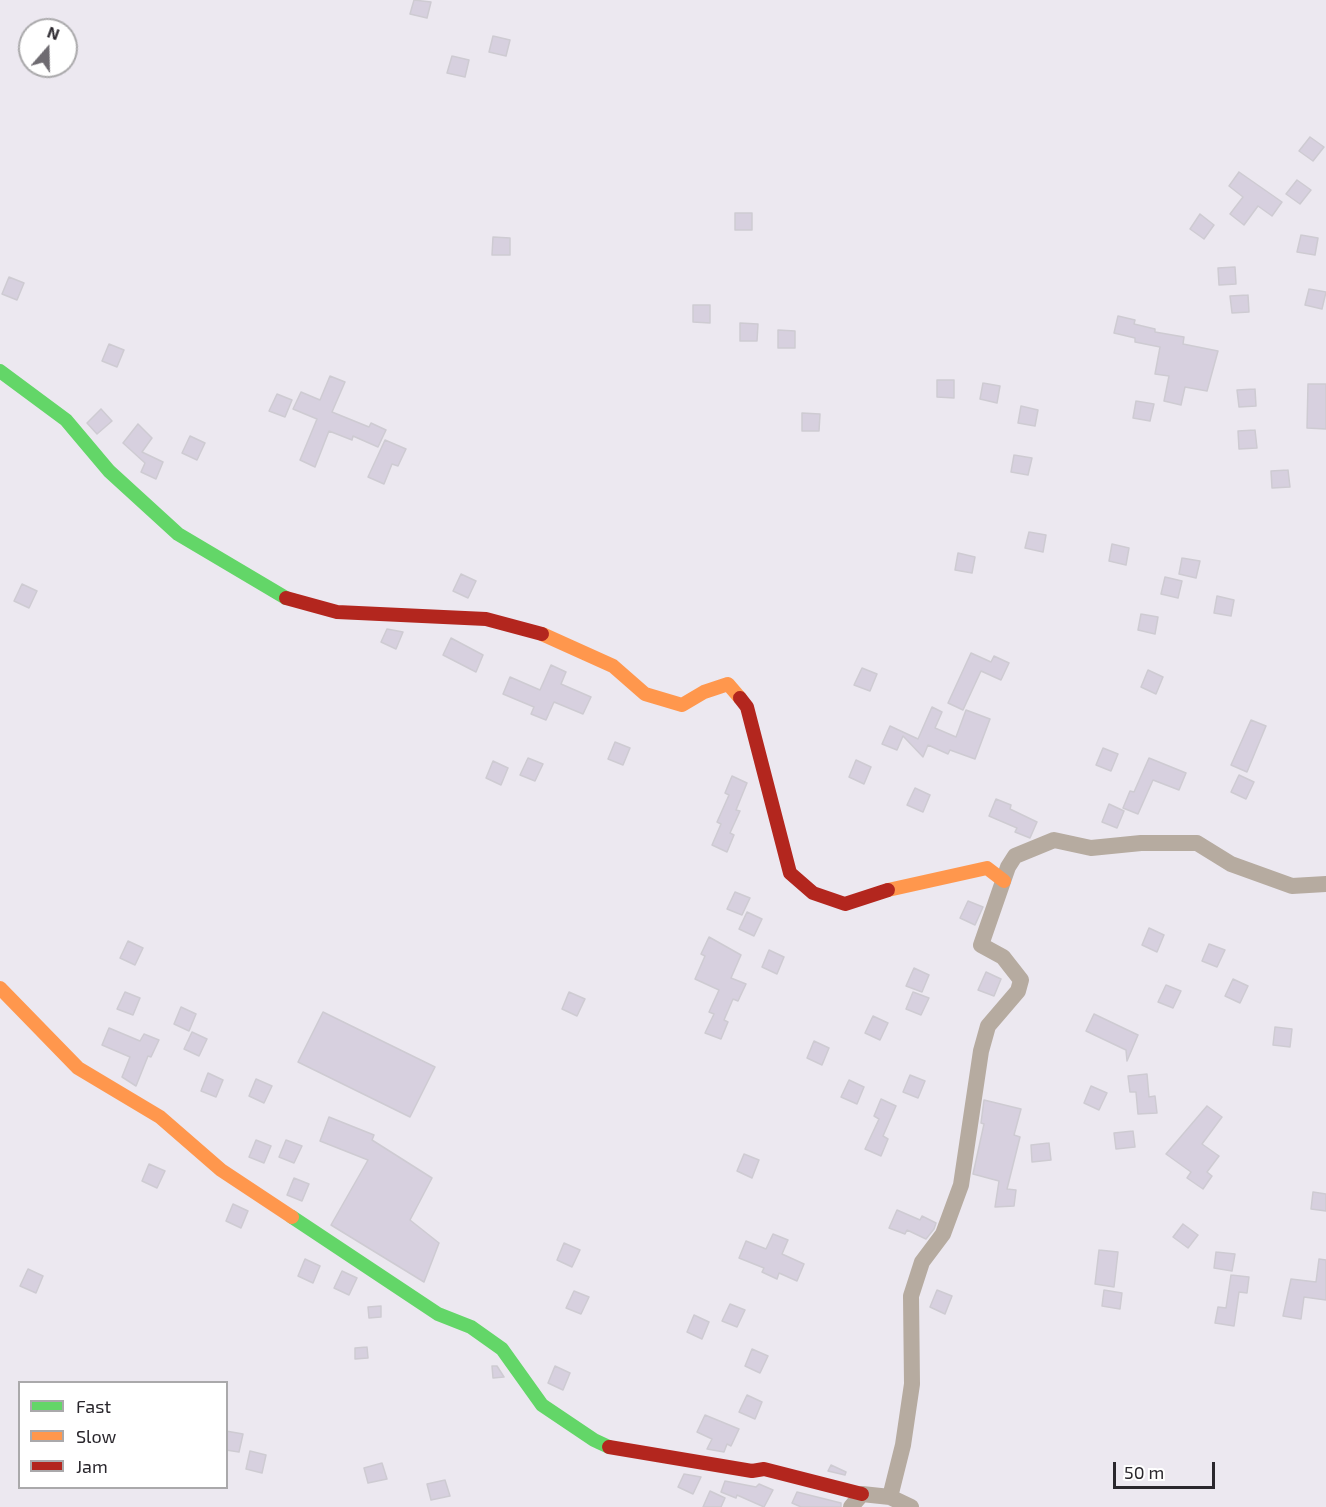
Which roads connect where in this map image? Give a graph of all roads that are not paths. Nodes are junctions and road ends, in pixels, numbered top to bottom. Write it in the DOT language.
graph roads {
  1 [pos="0,371"];
  2 [pos="1004,882"];
  3 [pos="1326,884"];
  4 [pos="0,988"];
  5 [pos="862,1494"];
  6 [pos="890,1497"];
  7 [pos="851,1507"];
  8 [pos="911,1507"];
  1 -- 2 [label="street"];
  2 -- 3 [label="street"];
  2 -- 6 [label="street"];
  4 -- 5 [label="street"];
  5 -- 6 [label="street"];
  5 -- 7 [label="street"];
  6 -- 8 [label="street"];
}
